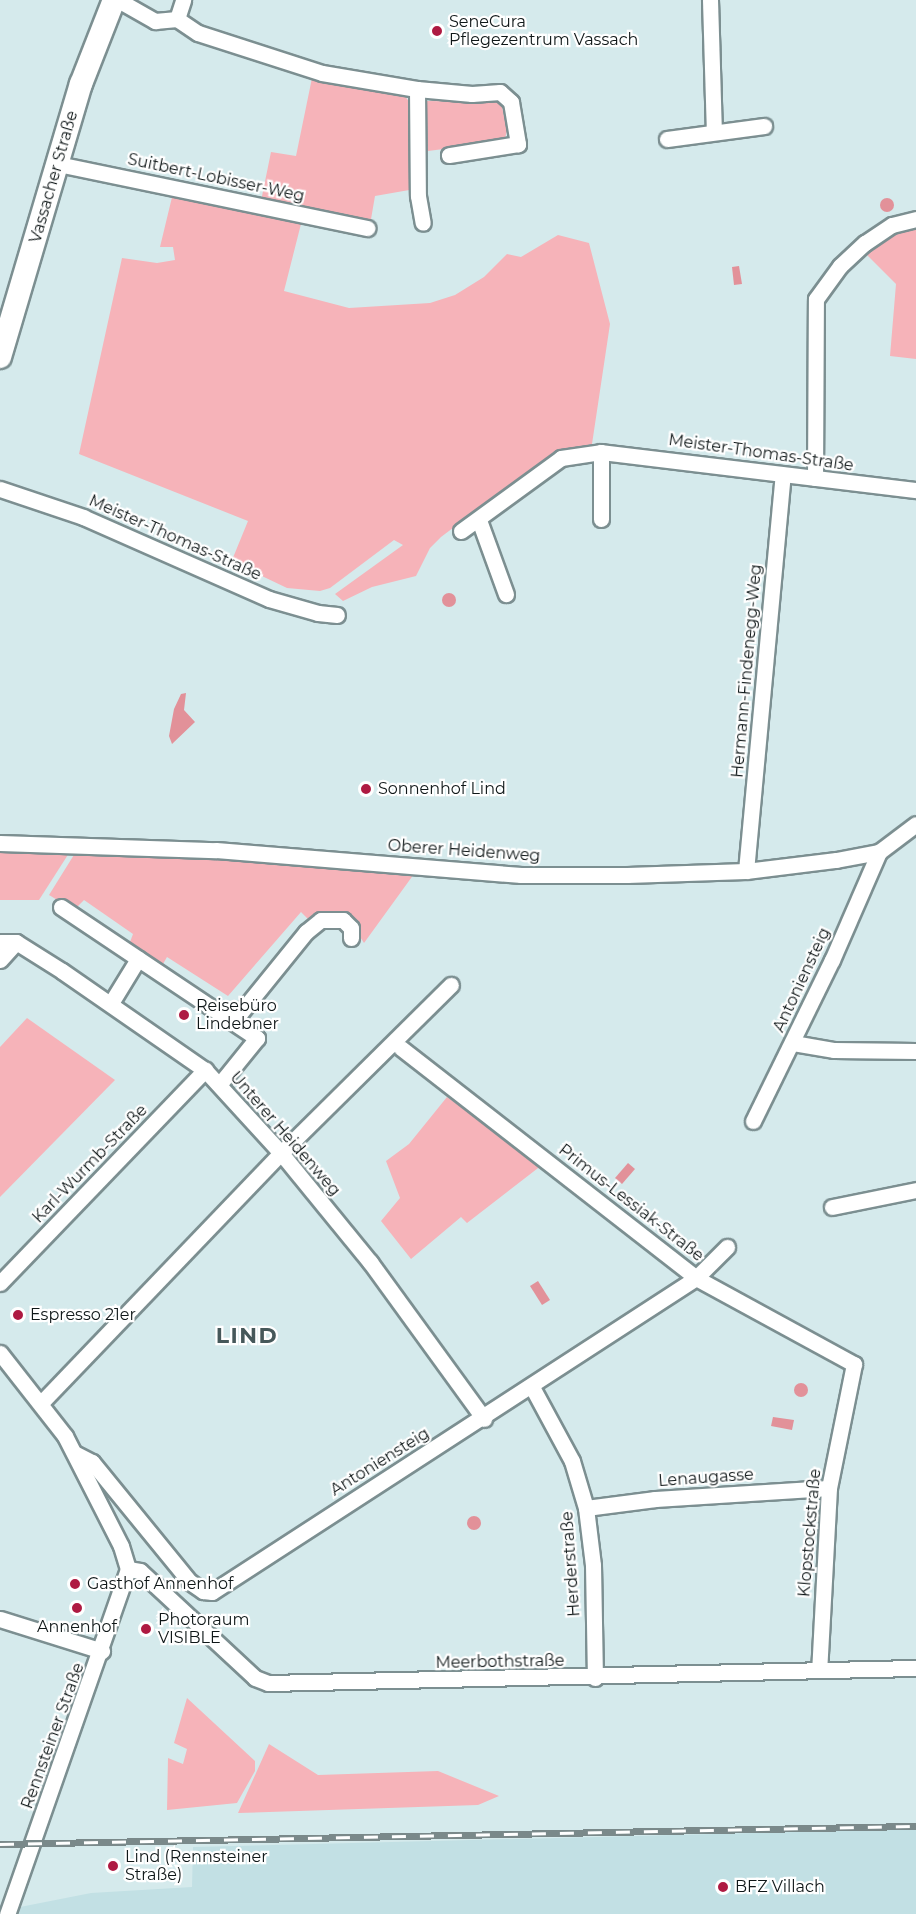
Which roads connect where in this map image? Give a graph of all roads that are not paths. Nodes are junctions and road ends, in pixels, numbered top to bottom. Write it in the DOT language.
graph roads {
  1 [pos="116,0"];
  2 [pos="183,0"];
  3 [pos="710,0"];
  4 [pos="177,20"];
  5 [pos="417,89"];
  6 [pos="764,126"];
  7 [pos="714,132"];
  8 [pos="667,139"];
  9 [pos="449,155"];
  10 [pos="58,164"];
  11 [pos="916,219"];
  12 [pos="423,223"];
  13 [pos="367,228"];
  14 [pos="0,357"];
  15 [pos="601,452"];
  16 [pos="783,475"];
  17 [pos="815,478"];
  18 [pos="0,489"];
  19 [pos="916,490"];
  20 [pos="601,519"];
  21 [pos="478,520"];
  22 [pos="461,531"];
  23 [pos="506,594"];
  24 [pos="337,615"];
  25 [pos="916,824"];
  26 [pos="0,843"];
  27 [pos="879,852"];
  28 [pos="746,871"];
  29 [pos="61,907"];
  30 [pos="351,938"];
  31 [pos="0,942"];
  32 [pos="16,942"];
  33 [pos="138,958"];
  34 [pos="0,960"];
  35 [pos="451,985"];
  36 [pos="111,1003"];
  37 [pos="233,1022"];
  38 [pos="793,1043"];
  39 [pos="401,1047"];
  40 [pos="916,1051"];
  41 [pos="205,1070"];
  42 [pos="219,1085"];
  43 [pos="753,1121"];
  44 [pos="281,1153"];
  45 [pos="916,1190"];
  46 [pos="832,1207"];
  47 [pos="727,1247"];
  48 [pos="696,1278"];
  49 [pos="0,1283"];
  50 [pos="0,1353"];
  51 [pos="854,1364"];
  52 [pos="532,1387"];
  53 [pos="41,1403"];
  54 [pos="484,1419"];
  55 [pos="76,1454"];
  56 [pos="829,1488"];
  57 [pos="586,1508"];
  58 [pos="128,1569"];
  59 [pos="0,1619"];
  60 [pos="102,1651"];
  61 [pos="916,1668"];
  62 [pos="819,1670"];
  63 [pos="595,1678"];
  64 [pos="7,1914"];
  1 -- 4 [label="street"];
  1 -- 10 [label="main road, Vassacher Straße"];
  2 -- 4 [label="street"];
  3 -- 7 [label="street"];
  4 -- 5 [label="street"];
  5 -- 9 [label="street"];
  5 -- 12 [label="street"];
  6 -- 7 [label="street"];
  7 -- 8 [label="street"];
  10 -- 13 [label="street, Suitbert-Lobisser-Weg"];
  10 -- 14 [label="main road, Vassacher Straße"];
  11 -- 17 [label="street"];
  15 -- 16 [label="street, Meister-Thomas-Straße"];
  15 -- 20 [label="street"];
  15 -- 21 [label="street, Meister-Thomas-Straße"];
  16 -- 17 [label="street, Meister-Thomas-Straße"];
  16 -- 28 [label="street, Hermann-Findenegg-Weg"];
  17 -- 19 [label="street, Meister-Thomas-Straße"];
  18 -- 24 [label="street, Meister-Thomas-Straße"];
  21 -- 22 [label="street, Meister-Thomas-Straße"];
  21 -- 23 [label="street"];
  25 -- 27 [label="street, Oberer Heidenweg"];
  26 -- 28 [label="street, Oberer Heidenweg"];
  27 -- 28 [label="street, Oberer Heidenweg"];
  27 -- 38 [label="street, Antoniensteig"];
  29 -- 33 [label="street"];
  30 -- 37 [label="street"];
  31 -- 32 [label="street"];
  32 -- 34 [label="street"];
  32 -- 36 [label="street, Unterer Heidenweg"];
  33 -- 36 [label="street"];
  33 -- 37 [label="street"];
  35 -- 44 [label="street"];
  36 -- 41 [label="street, Unterer Heidenweg"];
  37 -- 42 [label="street"];
  38 -- 40 [label="street"];
  38 -- 43 [label="street, Antoniensteig"];
  39 -- 48 [label="street, Primus-Lessiak-Straße"];
  41 -- 42 [label="street, Unterer Heidenweg"];
  41 -- 49 [label="street, Karl-Wurmb-Straße"];
  42 -- 44 [label="street, Unterer Heidenweg"];
  44 -- 53 [label="street"];
  44 -- 54 [label="street, Unterer Heidenweg"];
  45 -- 46 [label="street"];
  47 -- 48 [label="street, Antoniensteig"];
  48 -- 51 [label="street, Primus-Lessiak-Straße"];
  48 -- 52 [label="street, Antoniensteig"];
  50 -- 53 [label="street"];
  51 -- 56 [label="street, Klopstockstraße"];
  52 -- 54 [label="street, Antoniensteig"];
  52 -- 57 [label="street, Herderstraße"];
  53 -- 55 [label="street"];
  54 -- 55 [label="street, Antoniensteig"];
  55 -- 58 [label="street"];
  56 -- 57 [label="street, Lenaugasse"];
  56 -- 62 [label="street, Klopstockstraße"];
  57 -- 63 [label="street, Herderstraße"];
  58 -- 60 [label="street, Rennsteiner Straße"];
  58 -- 63 [label="street, Meerbothstraße"];
  59 -- 60 [label="street"];
  60 -- 64 [label="street, Rennsteiner Straße"];
  61 -- 62 [label="street, Meerbothstraße"];
  62 -- 63 [label="street, Meerbothstraße"];
}
